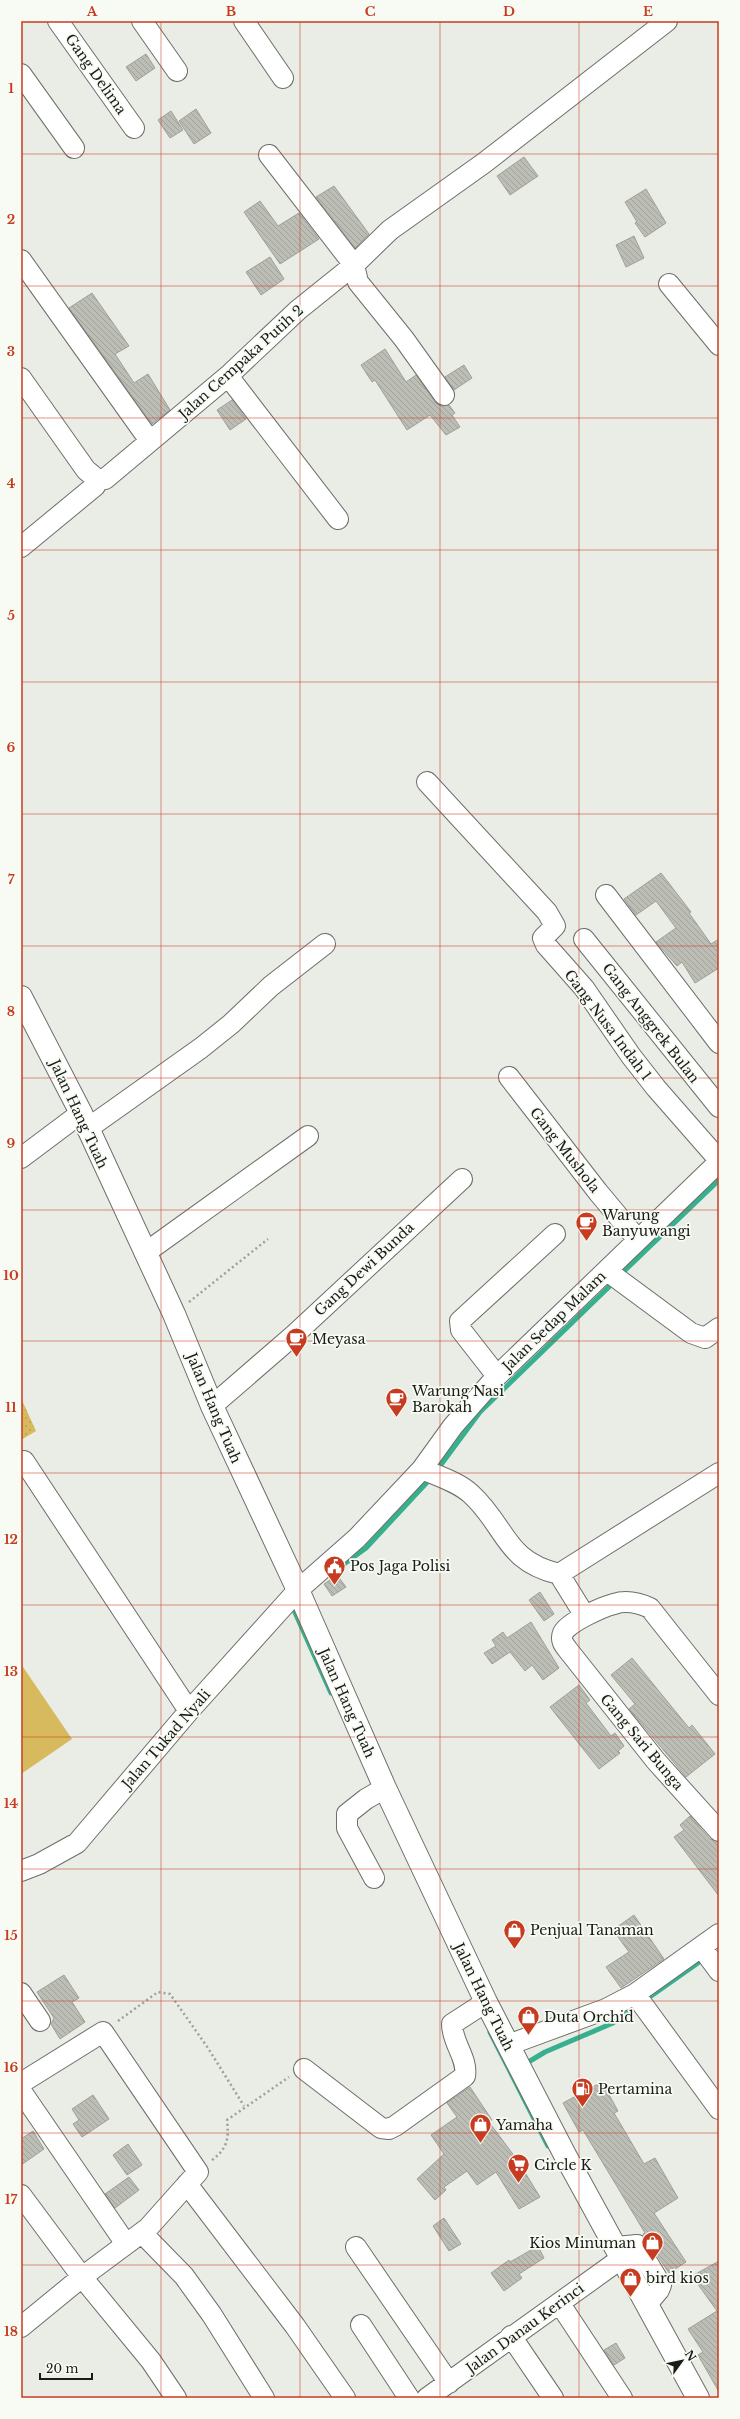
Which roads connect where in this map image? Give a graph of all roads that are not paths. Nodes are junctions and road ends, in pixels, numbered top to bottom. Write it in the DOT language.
graph roads {
  1 [pos="58,21"];
  2 [pos="142,21"];
  3 [pos="244,21"];
  4 [pos="667,21"];
  5 [pos="176,71"];
  6 [pos="21,74"];
  7 [pos="283,78"];
  8 [pos="134,128"];
  9 [pos="74,148"];
  10 [pos="269,155"];
  11 [pos="21,260"];
  12 [pos="354,265"];
  13 [pos="669,284"];
  14 [pos="719,345"];
  15 [pos="228,376"];
  16 [pos="21,378"];
  17 [pos="444,395"];
  18 [pos="150,441"];
  19 [pos="98,480"];
  20 [pos="338,519"];
  21 [pos="21,548"];
  22 [pos="427,782"];
  23 [pos="606,895"];
  24 [pos="584,939"];
  25 [pos="325,944"];
  26 [pos="21,997"];
  27 [pos="719,1043"];
  28 [pos="509,1077"];
  29 [pos="719,1107"];
  30 [pos="84,1121"];
  31 [pos="308,1136"];
  32 [pos="21,1158"];
  33 [pos="719,1161"];
  34 [pos="462,1179"];
  35 [pos="555,1234"];
  36 [pos="638,1240"];
  37 [pos="145,1253"];
  38 [pos="615,1276"];
  39 [pos="719,1328"];
  40 [pos="497,1376"];
  41 [pos="212,1406"];
  42 [pos="24,1461"];
  43 [pos="429,1472"];
  44 [pos="719,1474"];
  45 [pos="559,1574"];
  46 [pos="298,1590"];
  47 [pos="585,1616"];
  48 [pos="719,1695"];
  49 [pos="189,1711"];
  50 [pos="385,1788"];
  51 [pos="719,1831"];
  52 [pos="21,1871"];
  53 [pos="374,1878"];
  54 [pos="719,1934"];
  55 [pos="709,1957"];
  56 [pos="21,1993"];
  57 [pos="639,2000"];
  58 [pos="486,2002"];
  59 [pos="40,2021"];
  60 [pos="508,2045"];
  61 [pos="304,2069"];
  62 [pos="21,2083"];
  63 [pos="21,2090"];
  64 [pos="719,2109"];
  65 [pos="192,2178"];
  66 [pos="21,2194"];
  67 [pos="142,2233"];
  68 [pos="126,2244"];
  69 [pos="356,2247"];
  70 [pos="619,2252"];
  71 [pos="82,2277"];
  72 [pos="560,2304"];
  73 [pos="361,2324"];
  74 [pos="21,2327"];
  75 [pos="511,2336"];
  76 [pos="449,2383"];
  77 [pos="176,2398"];
  78 [pos="264,2398"];
  79 [pos="345,2398"];
  80 [pos="409,2398"];
  81 [pos="427,2398"];
  82 [pos="553,2398"];
  83 [pos="622,2398"];
  84 [pos="698,2398"];
  1 -- 8 [label="street, Gang Delima"];
  2 -- 5 [label="street"];
  3 -- 7 [label="street"];
  4 -- 12 [label="street, Jalan Cempaka Putih 2"];
  6 -- 9 [label="street"];
  10 -- 12 [label="street"];
  11 -- 18 [label="street"];
  12 -- 15 [label="street, Jalan Cempaka Putih 2"];
  12 -- 17 [label="street"];
  13 -- 14 [label="street"];
  15 -- 18 [label="street, Jalan Cempaka Putih 2"];
  15 -- 20 [label="street"];
  16 -- 19 [label="street"];
  18 -- 19 [label="street, Jalan Cempaka Putih 2"];
  19 -- 21 [label="street"];
  22 -- 33 [label="street, Gang Nusa Indah 1"];
  23 -- 27 [label="street"];
  24 -- 29 [label="street, Gang Anggrek Bulan"];
  25 -- 30 [label="street"];
  26 -- 30 [label="main road, Jalan Hang Tuah"];
  28 -- 36 [label="street, Gang Mushola"];
  30 -- 32 [label="street"];
  30 -- 37 [label="main road, Jalan Hang Tuah"];
  31 -- 37 [label="street"];
  33 -- 36 [label="street, Jalan Sedap Malam"];
  34 -- 41 [label="street, Gang Dewi Bunda"];
  35 -- 40 [label="street"];
  36 -- 38 [label="street, Jalan Sedap Malam"];
  37 -- 41 [label="main road, Jalan Hang Tuah"];
  38 -- 39 [label="street"];
  38 -- 40 [label="street, Jalan Sedap Malam"];
  40 -- 43 [label="street, Jalan Sedap Malam"];
  41 -- 46 [label="main road, Jalan Hang Tuah"];
  42 -- 49 [label="street"];
  43 -- 45 [label="street"];
  43 -- 46 [label="street, Jalan Sedap Malam"];
  44 -- 45 [label="street"];
  45 -- 47 [label="street"];
  46 -- 49 [label="street, Jalan Tukad Nyali"];
  46 -- 50 [label="main road, Jalan Hang Tuah"];
  47 -- 48 [label="street"];
  47 -- 51 [label="street, Gang Sari Bunga"];
  49 -- 52 [label="street, Jalan Tukad Nyali"];
  50 -- 53 [label="street"];
  50 -- 58 [label="main road, Jalan Hang Tuah"];
  54 -- 55 [label="street"];
  55 -- 57 [label="street"];
  56 -- 59 [label="street"];
  57 -- 60 [label="street"];
  57 -- 64 [label="street"];
  58 -- 60 [label="main road, Jalan Hang Tuah"];
  58 -- 61 [label="street"];
  60 -- 70 [label="main road, Jalan Hang Tuah"];
  62 -- 65 [label="street"];
  63 -- 68 [label="street"];
  65 -- 67 [label="street"];
  65 -- 79 [label="street"];
  66 -- 71 [label="street"];
  67 -- 68 [label="street"];
  67 -- 78 [label="street"];
  68 -- 71 [label="street"];
  69 -- 76 [label="street"];
  70 -- 72 [label="street, Jalan Danau Kerinci"];
  70 -- 84 [label="main road, Jalan Hang Tuah"];
  71 -- 74 [label="street"];
  71 -- 77 [label="street"];
  72 -- 75 [label="street, Jalan Danau Kerinci"];
  72 -- 83 [label="street"];
  73 -- 80 [label="street"];
  75 -- 76 [label="street, Jalan Danau Kerinci"];
  75 -- 82 [label="street"];
  76 -- 81 [label="street, Jalan Danau Kerinci"];
}
